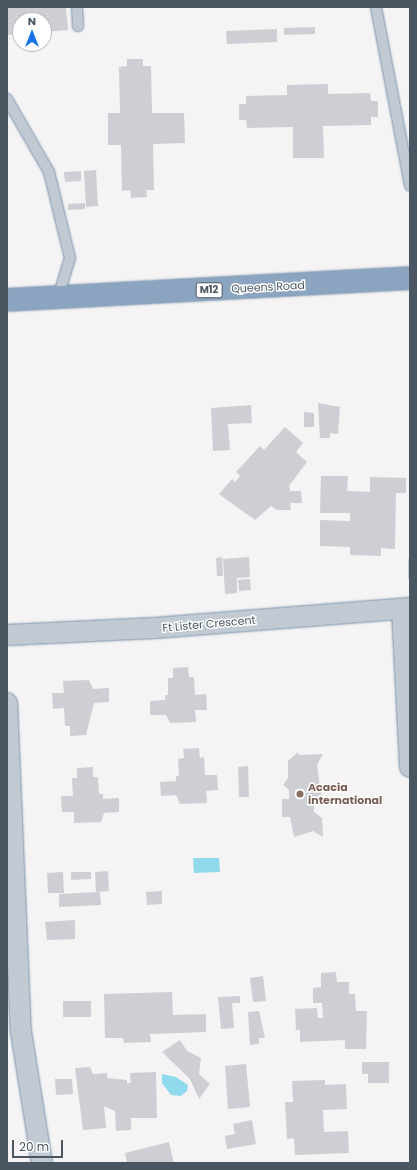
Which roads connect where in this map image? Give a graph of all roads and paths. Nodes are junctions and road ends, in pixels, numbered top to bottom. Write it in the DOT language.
graph roads {
  1 [pos="77,7"];
  2 [pos="376,7"];
  3 [pos="78,26"];
  4 [pos="7,99"];
  5 [pos="410,186"];
  6 [pos="410,278"];
  7 [pos="58,297"];
  8 [pos="7,300"];
  9 [pos="406,608"];
  10 [pos="7,635"];
  11 [pos="7,703"];
  12 [pos="410,767"];
  13 [pos="16,1062"];
  14 [pos="42,1163"];
  1 -- 3 [label="lane"];
  2 -- 5 [label="lane"];
  4 -- 7 [label="lane"];
  6 -- 7 [label="highway, Queens Road / M12"];
  7 -- 8 [label="highway, Queens Road / M12"];
  9 -- 10 [label="street, Ft Lister Crescent"];
  9 -- 12 [label="street"];
  11 -- 13 [label="street"];
  13 -- 14 [label="street"];
}
